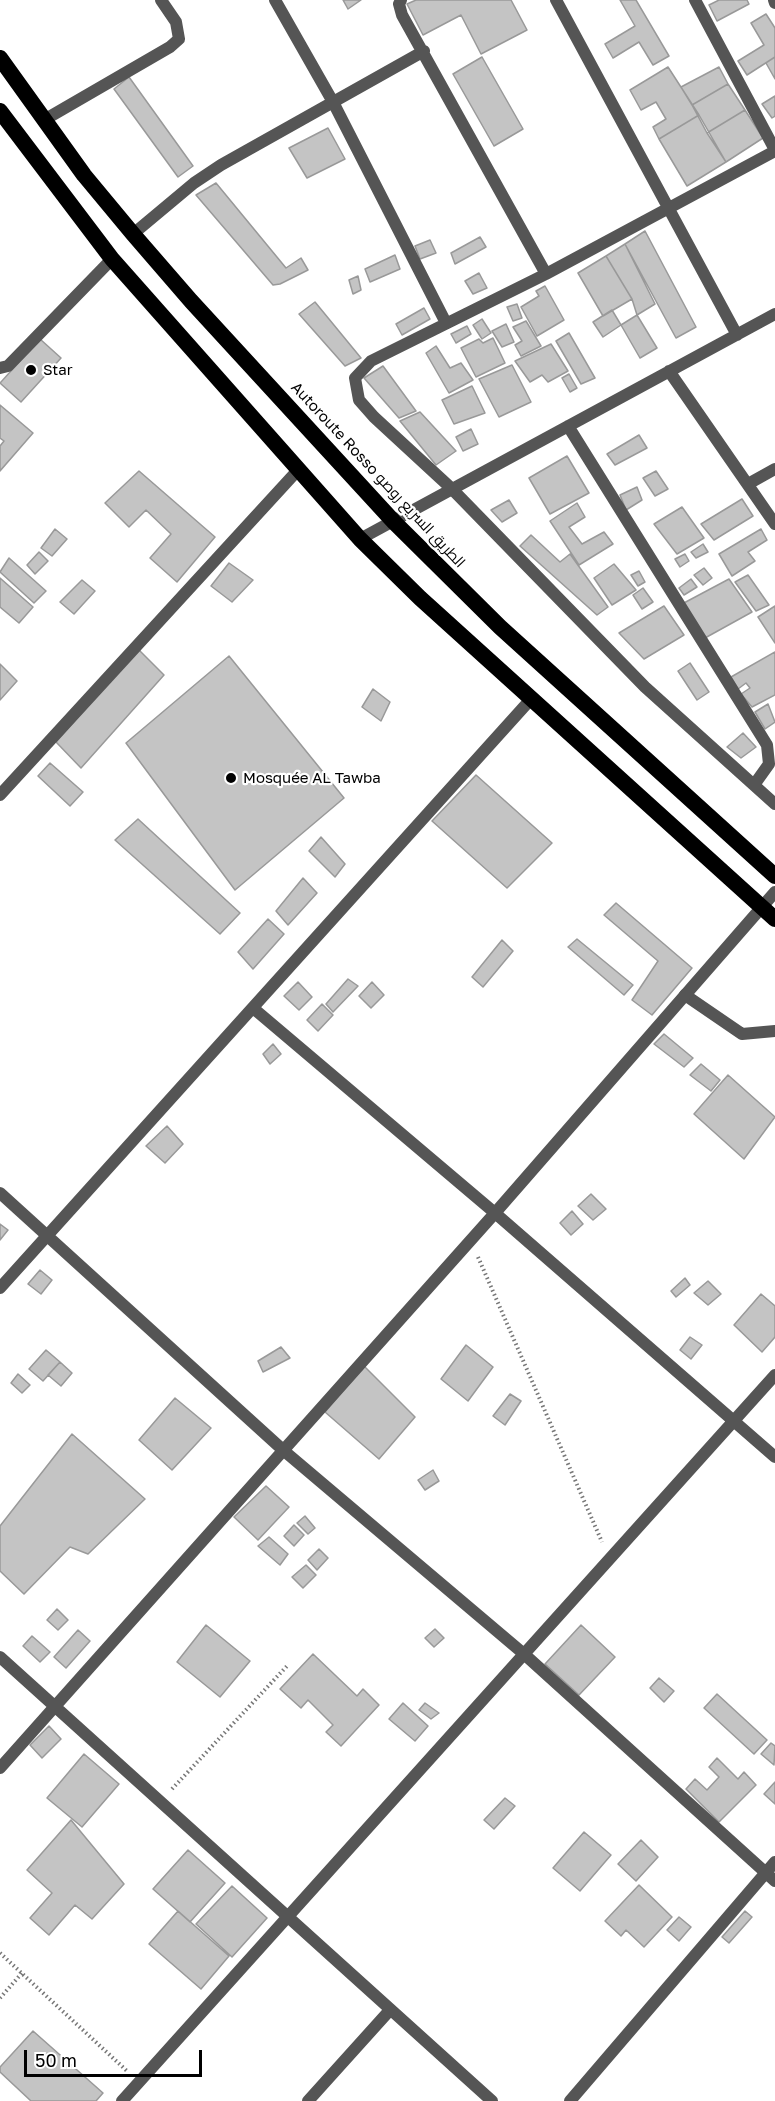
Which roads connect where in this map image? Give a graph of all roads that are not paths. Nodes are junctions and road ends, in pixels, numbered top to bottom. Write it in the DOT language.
graph roads {
  1 [pos="161,0"];
  2 [pos="276,0"];
  3 [pos="401,0"];
  4 [pos="556,0"];
  5 [pos="694,0"];
  6 [pos="424,51"];
  7 [pos="0,58"];
  8 [pos="333,102"];
  9 [pos="0,111"];
  10 [pos="44,120"];
  11 [pos="775,151"];
  12 [pos="668,208"];
  13 [pos="133,234"];
  14 [pos="112,259"];
  15 [pos="546,274"];
  16 [pos="775,314"];
  17 [pos="446,323"];
  18 [pos="737,335"];
  19 [pos="0,368"];
  20 [pos="669,371"];
  21 [pos="568,426"];
  22 [pos="775,469"];
  23 [pos="298,470"];
  24 [pos="748,484"];
  25 [pos="452,489"];
  26 [pos="394,522"];
  27 [pos="775,524"];
  28 [pos="360,539"];
  29 [pos="531,699"];
  30 [pos="754,785"];
  31 [pos="2,788"];
  32 [pos="775,804"];
  33 [pos="775,876"];
  34 [pos="775,892"];
  35 [pos="762,907"];
  36 [pos="775,919"];
  37 [pos="685,995"];
  38 [pos="253,1008"];
  39 [pos="775,1031"];
  40 [pos="0,1193"];
  41 [pos="495,1213"];
  42 [pos="47,1236"];
  43 [pos="0,1288"];
  44 [pos="775,1375"];
  45 [pos="735,1420"];
  46 [pos="283,1450"];
  47 [pos="775,1457"];
  48 [pos="524,1654"];
  49 [pos="0,1657"];
  50 [pos="57,1707"];
  51 [pos="0,1767"];
  52 [pos="775,1862"];
  53 [pos="766,1872"];
  54 [pos="775,1881"];
  55 [pos="288,1916"];
  56 [pos="390,2010"];
  57 [pos="122,2101"];
  58 [pos="308,2101"];
  59 [pos="492,2101"];
  60 [pos="570,2101"];
  1 -- 10 [label="street"];
  2 -- 8 [label="street"];
  3 -- 6 [label="street"];
  4 -- 12 [label="street"];
  5 -- 11 [label="street"];
  6 -- 8 [label="street"];
  6 -- 15 [label="street"];
  7 -- 10 [label="highway, Autoroute Rosso الطريق السريع روصو"];
  8 -- 13 [label="street"];
  8 -- 17 [label="street"];
  9 -- 14 [label="highway"];
  10 -- 13 [label="highway, Autoroute Rosso الطريق السريع روصو"];
  11 -- 12 [label="street"];
  12 -- 15 [label="street"];
  12 -- 18 [label="street"];
  13 -- 26 [label="highway, Autoroute Rosso الطريق السريع روصو"];
  14 -- 19 [label="street"];
  14 -- 23 [label="highway"];
  15 -- 17 [label="street"];
  16 -- 18 [label="street"];
  17 -- 25 [label="street"];
  18 -- 20 [label="street"];
  20 -- 21 [label="street"];
  20 -- 24 [label="street"];
  21 -- 25 [label="street"];
  21 -- 30 [label="street"];
  22 -- 24 [label="street"];
  23 -- 28 [label="highway"];
  23 -- 31 [label="street"];
  24 -- 27 [label="street"];
  25 -- 26 [label="street"];
  25 -- 30 [label="street"];
  26 -- 28 [label="street"];
  26 -- 33 [label="highway, Autoroute Rosso الطريق السريع روصو"];
  28 -- 29 [label="highway"];
  29 -- 35 [label="highway"];
  29 -- 38 [label="street"];
  30 -- 32 [label="street"];
  34 -- 35 [label="street"];
  35 -- 36 [label="highway"];
  35 -- 37 [label="street"];
  37 -- 39 [label="street"];
  37 -- 41 [label="street"];
  38 -- 41 [label="street"];
  38 -- 42 [label="street"];
  40 -- 42 [label="street"];
  41 -- 45 [label="street"];
  41 -- 46 [label="street"];
  42 -- 43 [label="street"];
  42 -- 46 [label="street"];
  44 -- 45 [label="street"];
  45 -- 47 [label="street"];
  45 -- 48 [label="street"];
  46 -- 48 [label="street"];
  46 -- 50 [label="street"];
  48 -- 53 [label="street"];
  48 -- 55 [label="street"];
  49 -- 50 [label="street"];
  50 -- 51 [label="street"];
  50 -- 55 [label="street"];
  52 -- 53 [label="street"];
  53 -- 54 [label="street"];
  53 -- 60 [label="street"];
  55 -- 56 [label="street"];
  55 -- 57 [label="street"];
  56 -- 58 [label="street"];
  56 -- 59 [label="street"];
}
